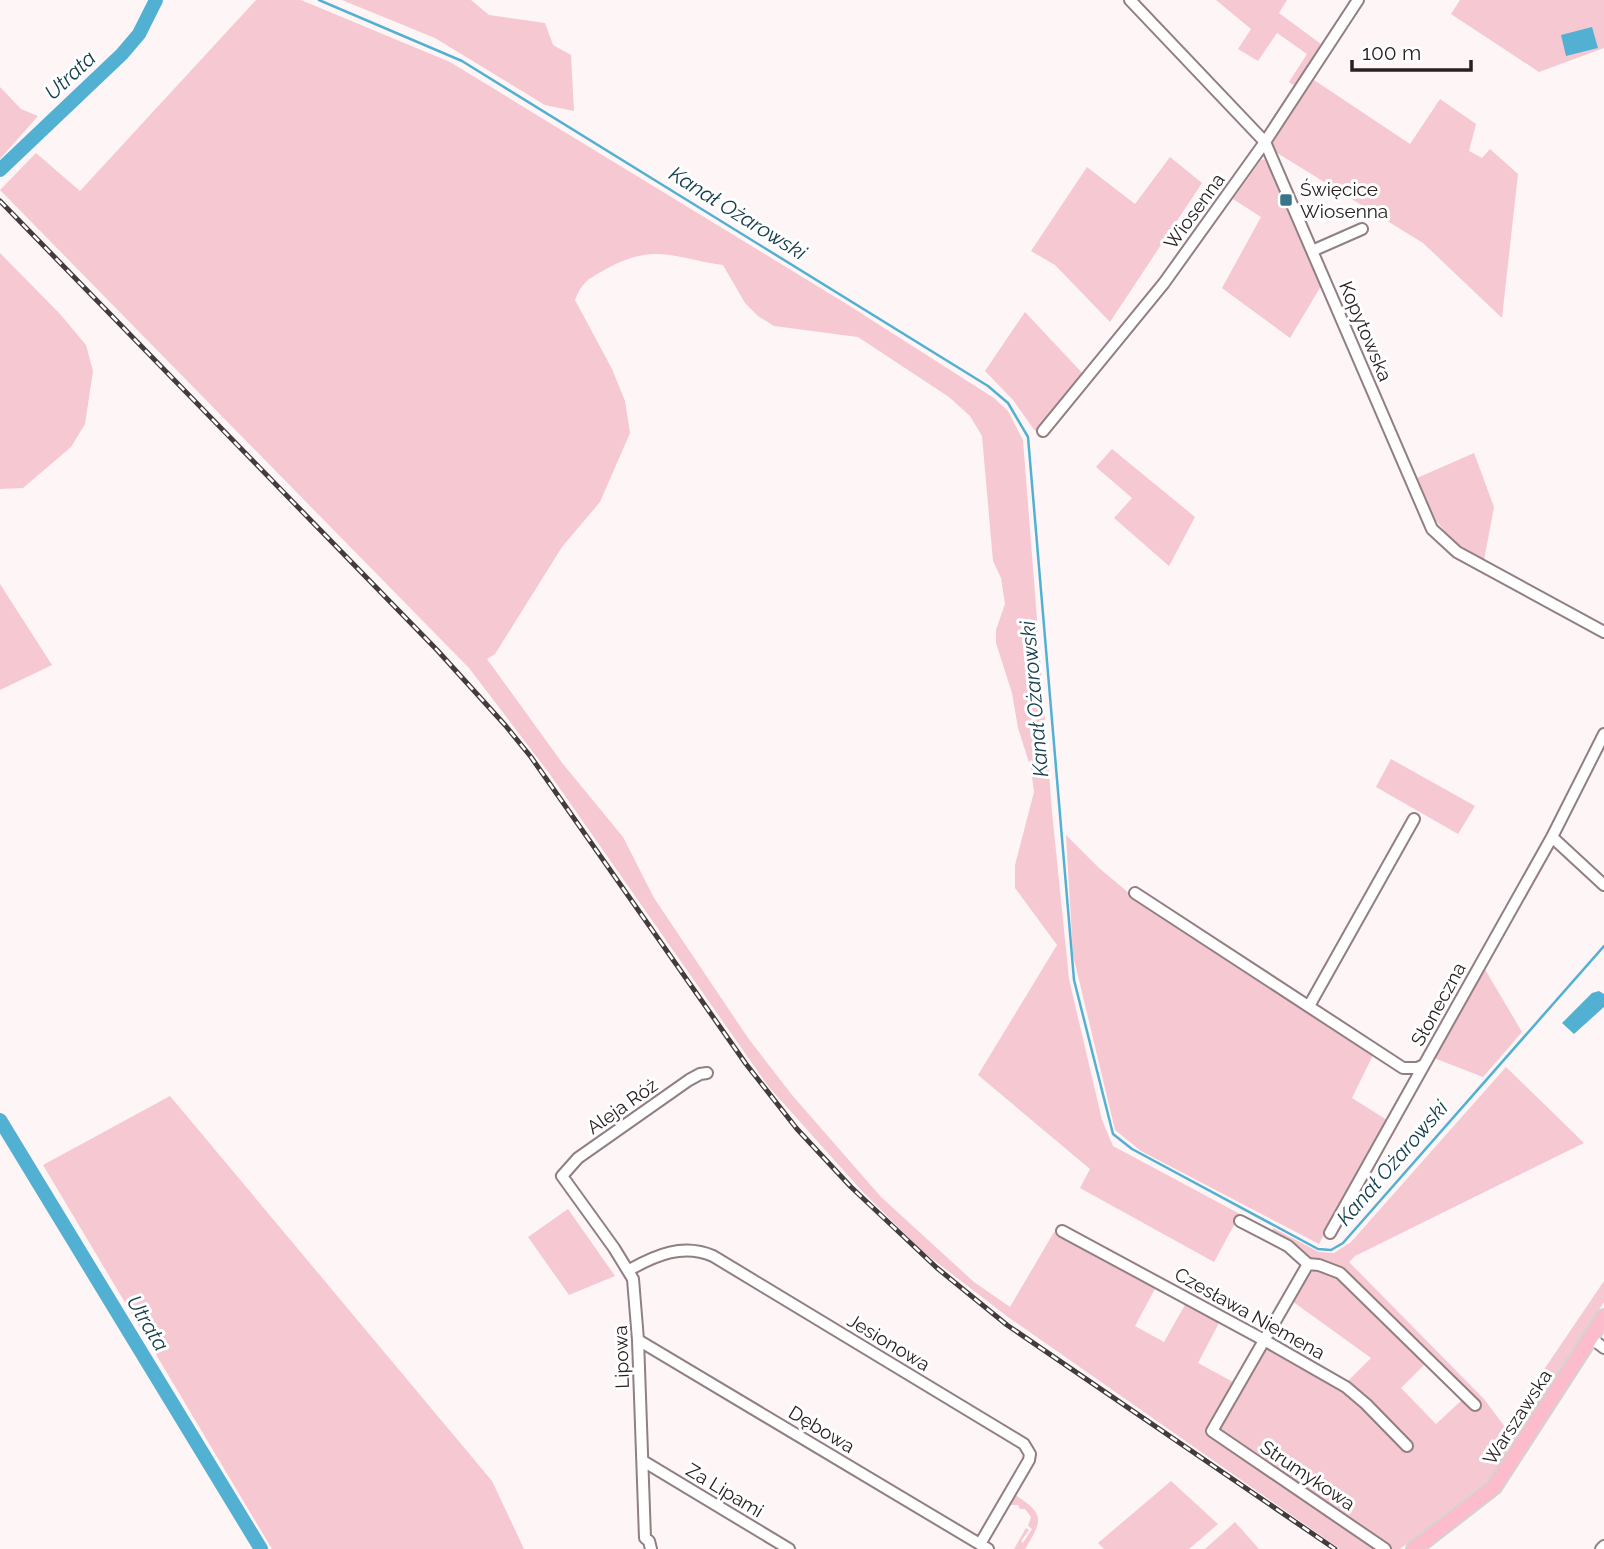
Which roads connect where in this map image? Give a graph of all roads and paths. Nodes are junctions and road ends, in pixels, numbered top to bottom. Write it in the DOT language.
graph roads {
  1 [pos="1130,0"];
  2 [pos="1358,0"];
  3 [pos="1265,142"];
  4 [pos="1362,229"];
  5 [pos="1312,251"];
  6 [pos="1043,431"];
  7 [pos="1604,632"];
  8 [pos="1604,734"];
  9 [pos="1414,819"];
  10 [pos="1552,837"];
  11 [pos="1604,885"];
  12 [pos="1135,893"];
  13 [pos="1309,1006"];
  14 [pos="1424,1065"];
  15 [pos="707,1073"];
  16 [pos="562,1176"];
  17 [pos="1240,1221"];
  18 [pos="1062,1231"];
  19 [pos="1330,1234"];
  20 [pos="1308,1264"];
  21 [pos="629,1270"];
  22 [pos="1604,1317"];
  23 [pos="1591,1338"];
  24 [pos="638,1340"];
  25 [pos="1264,1340"];
  26 [pos="1604,1348"];
  27 [pos="1475,1405"];
  28 [pos="1407,1446"];
  29 [pos="643,1461"];
  30 [pos="648,1546"];
  31 [pos="984,1546"];
  32 [pos="663,1549"];
  33 [pos="789,1549"];
  34 [pos="1385,1549"];
  35 [pos="1415,1549"];
  1 -- 3 [label="street, Kopytowska"];
  2 -- 3 [label="street, Wiosenna"];
  3 -- 5 [label="street, Kopytowska"];
  3 -- 6 [label="street, Wiosenna"];
  4 -- 5 [label="street"];
  5 -- 7 [label="street, Kopytowska"];
  8 -- 10 [label="street, Słoneczna"];
  9 -- 13 [label="street"];
  10 -- 11 [label="street"];
  10 -- 14 [label="street, Słoneczna"];
  12 -- 13 [label="street, Słoneczna"];
  13 -- 14 [label="street, Słoneczna"];
  14 -- 19 [label="street"];
  15 -- 16 [label="street, Aleja Róż"];
  16 -- 21 [label="street, Lipowa"];
  17 -- 20 [label="street"];
  18 -- 25 [label="street, Czesława Niemena"];
  20 -- 25 [label="street"];
  20 -- 27 [label="street"];
  21 -- 24 [label="street, Lipowa"];
  21 -- 31 [label="street, Jesionowa"];
  22 -- 23 [label="main road, Warszawska"];
  23 -- 26 [label="street"];
  23 -- 35 [label="main road, Warszawska"];
  24 -- 29 [label="street, Lipowa"];
  24 -- 31 [label="street, Dębowa"];
  25 -- 28 [label="street, Czesława Niemena"];
  25 -- 34 [label="street, Strumykowa"];
  29 -- 30 [label="street, Lipowa"];
  29 -- 33 [label="street, Za Lipami"];
  30 -- 32 [label="street, Lipowa"];
}
